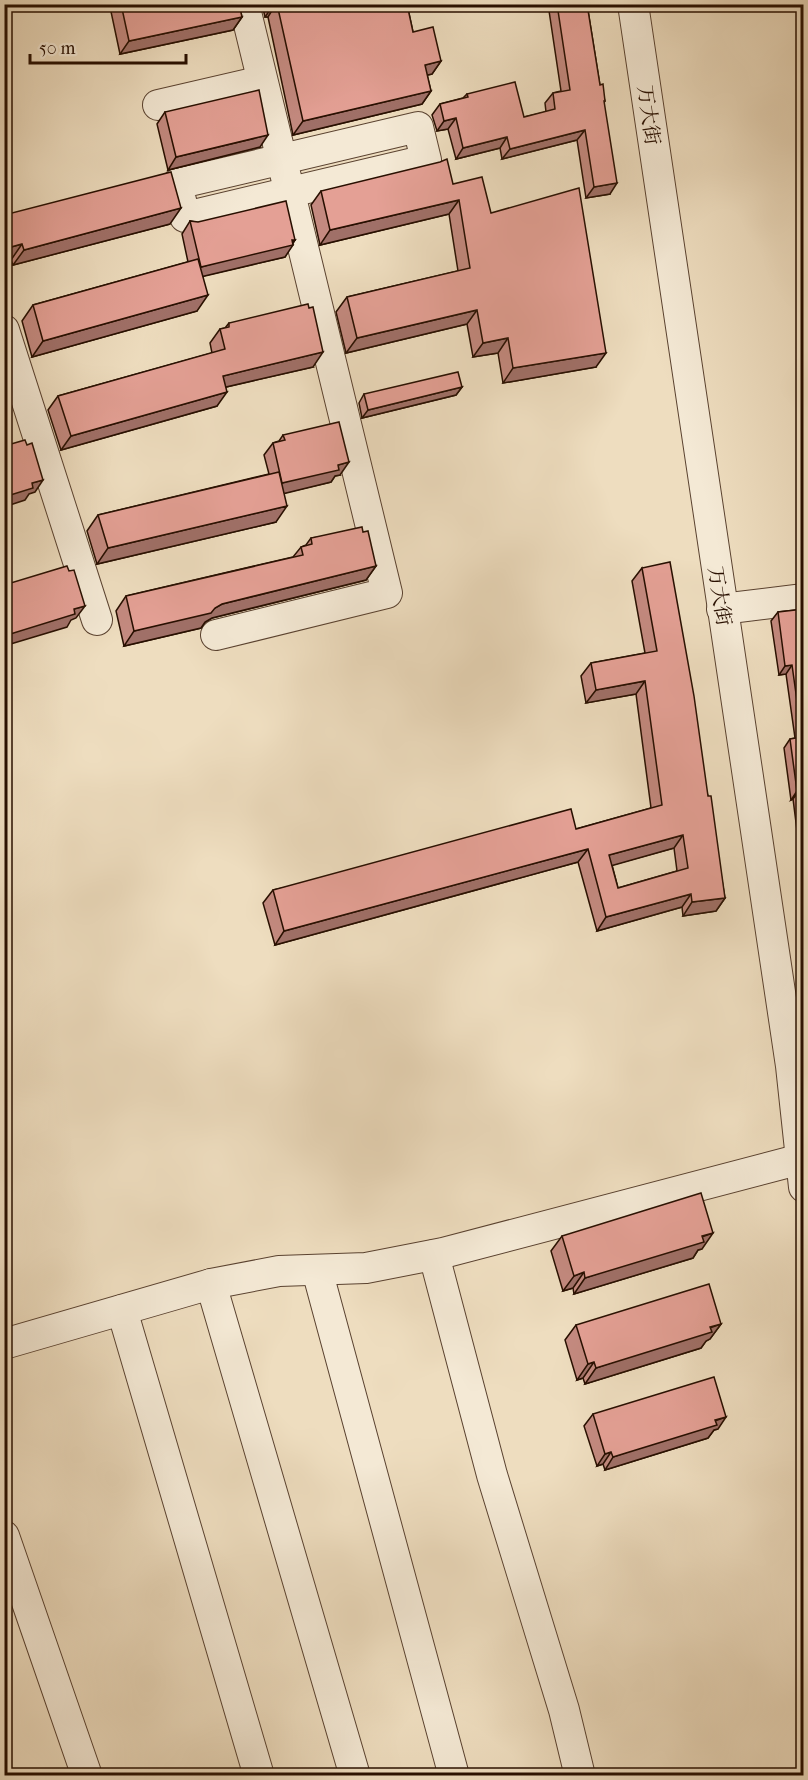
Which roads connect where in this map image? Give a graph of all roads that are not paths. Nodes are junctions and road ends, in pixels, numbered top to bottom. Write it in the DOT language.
graph roads {
  1 [pos="244,4"];
  2 [pos="633,4"];
  3 [pos="262,81"];
  4 [pos="159,105"];
  5 [pos="281,159"];
  6 [pos="289,193"];
  7 [pos="4,330"];
  8 [pos="804,599"];
  9 [pos="722,609"];
  10 [pos="97,620"];
  11 [pos="216,635"];
  12 [pos="792,991"];
  13 [pos="802,1173"];
  14 [pos="434,1255"];
  15 [pos="317,1270"];
  16 [pos="211,1284"];
  17 [pos="122,1310"];
  18 [pos="4,1344"];
  19 [pos="4,1536"];
  20 [pos="87,1776"];
  21 [pos="259,1776"];
  22 [pos="355,1776"];
  23 [pos="454,1776"];
  24 [pos="580,1776"];
  1 -- 3 [label="street"];
  2 -- 9 [label="street, 万大街"];
  3 -- 4 [label="street"];
  3 -- 5 [label="street"];
  5 -- 6 [label="street"];
  5 -- 6 [label="street"];
  5 -- 6 [label="street"];
  6 -- 11 [label="street"];
  7 -- 10 [label="street"];
  8 -- 9 [label="street"];
  9 -- 12 [label="street, 万大街"];
  12 -- 13 [label="street, 万大街"];
  13 -- 14 [label="street"];
  14 -- 15 [label="street"];
  14 -- 24 [label="street"];
  15 -- 16 [label="street"];
  15 -- 23 [label="street"];
  16 -- 17 [label="street"];
  16 -- 22 [label="street"];
  17 -- 18 [label="street"];
  17 -- 21 [label="street"];
  19 -- 20 [label="street"];
}
